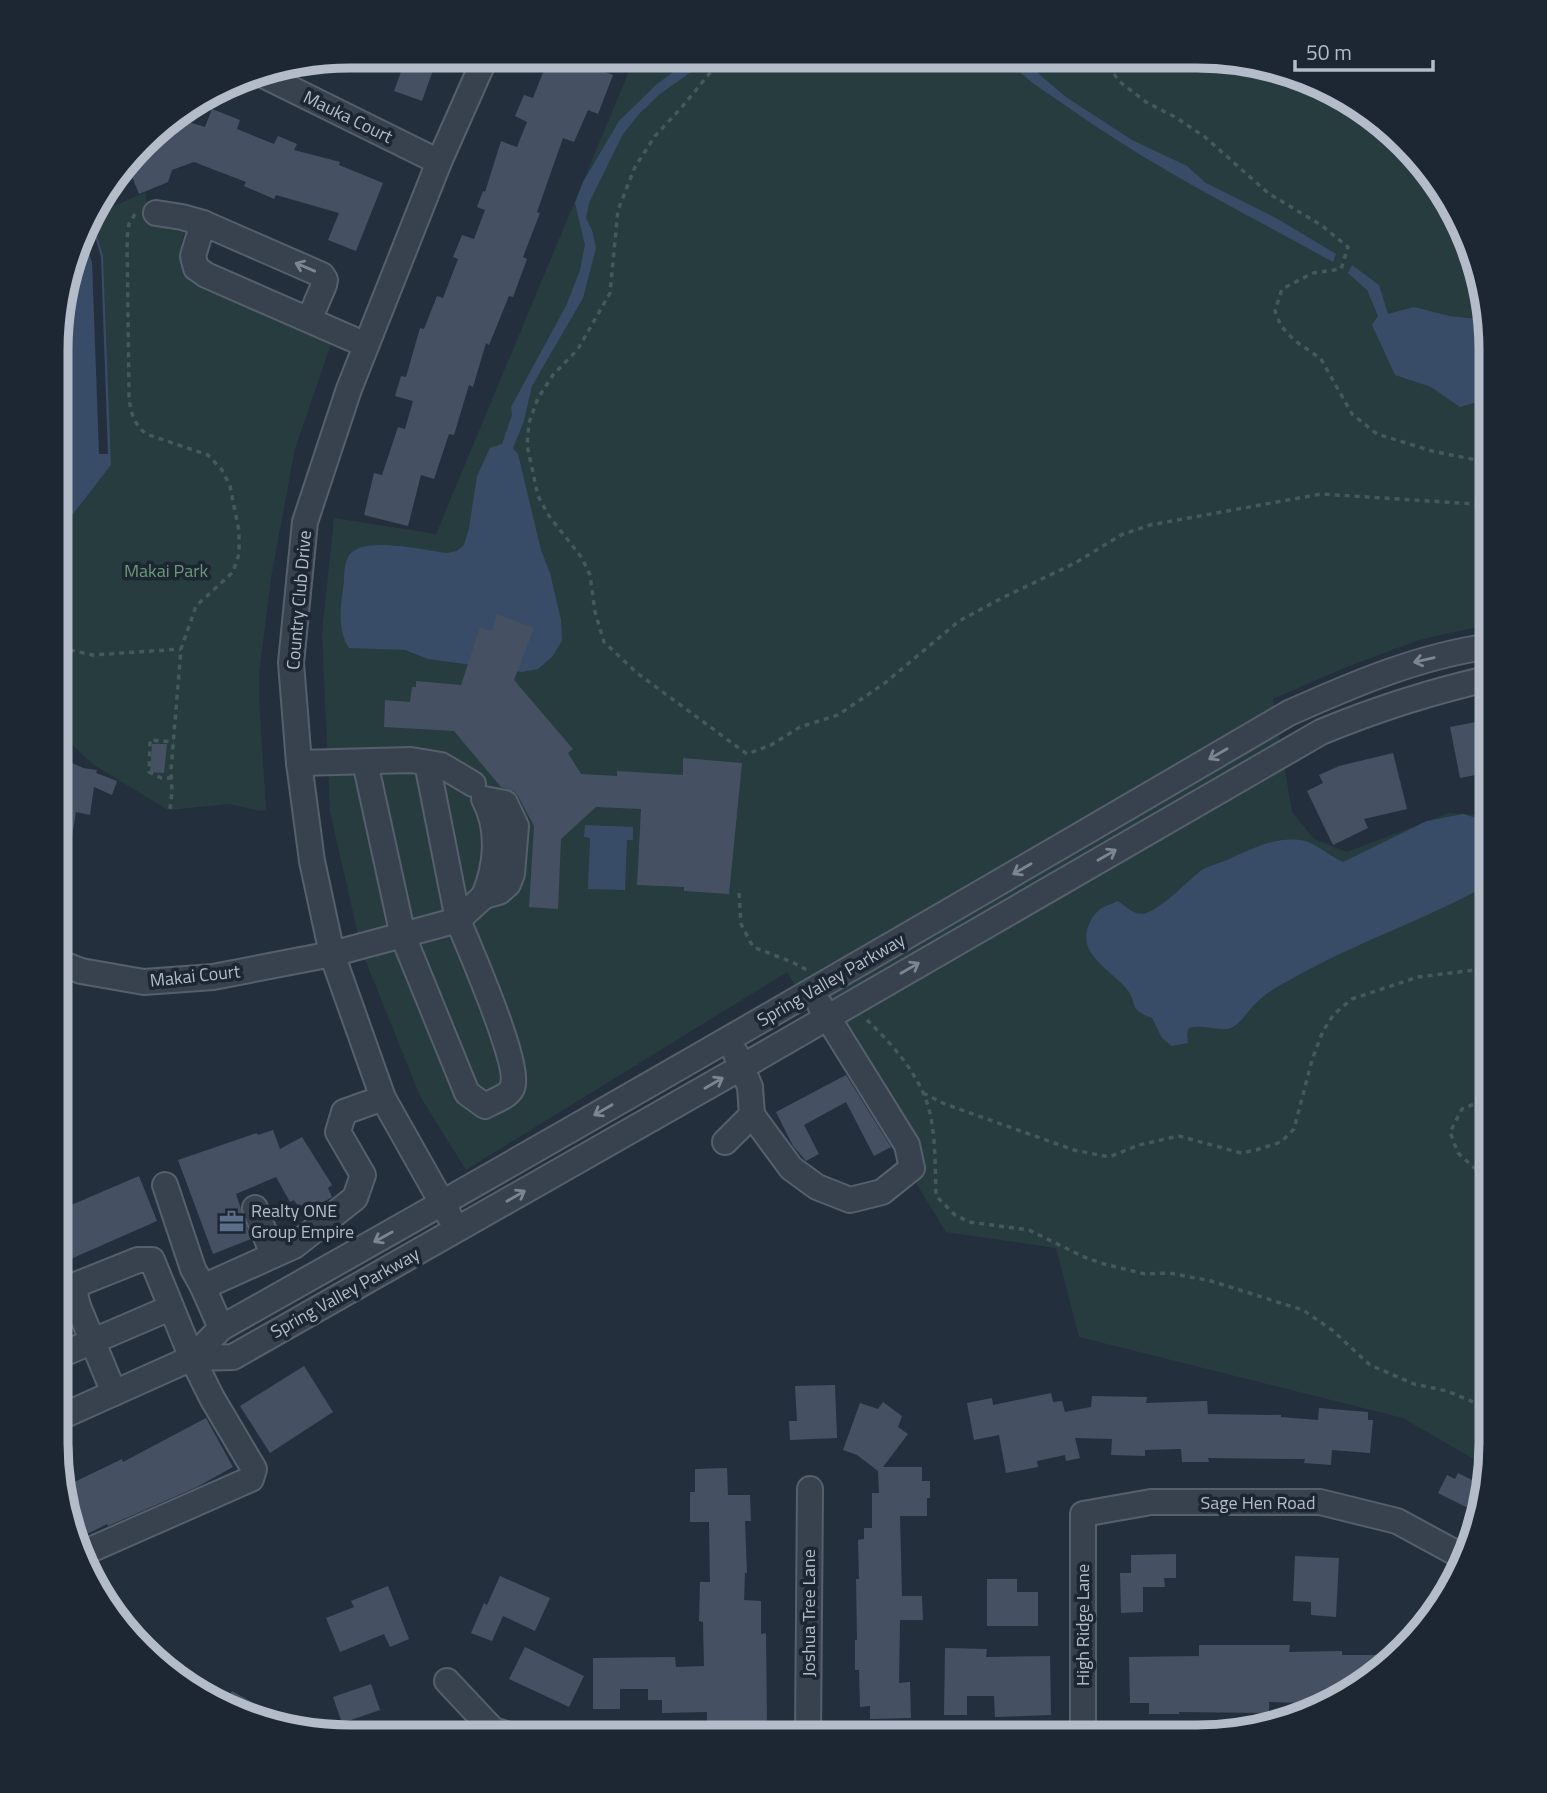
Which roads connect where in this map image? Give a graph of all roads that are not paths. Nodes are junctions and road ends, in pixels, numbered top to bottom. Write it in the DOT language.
graph roads {
  1 [pos="481,68"];
  2 [pos="272,79"];
  3 [pos="439,162"];
  4 [pos="149,211"];
  5 [pos="203,223"];
  6 [pos="309,320"];
  7 [pos="366,345"];
  8 [pos="1479,649"];
  9 [pos="1479,681"];
  10 [pos="365,762"];
  11 [pos="299,763"];
  12 [pos="427,763"];
  13 [pos="473,784"];
  14 [pos="484,896"];
  15 [pos="458,920"];
  16 [pos="403,936"];
  17 [pos="332,954"];
  18 [pos="68,966"];
  19 [pos="819,988"];
  20 [pos="827,1016"];
  21 [pos="729,1037"];
  22 [pos="742,1067"];
  23 [pos="383,1098"];
  24 [pos="752,1115"];
  25 [pos="725,1142"];
  26 [pos="165,1185"];
  27 [pos="442,1203"];
  28 [pos="255,1208"];
  29 [pos="457,1230"];
  30 [pos="273,1255"];
  31 [pos="203,1287"];
  32 [pos="170,1308"];
  33 [pos="221,1328"];
  34 [pos="93,1342"];
  35 [pos="68,1352"];
  36 [pos="192,1358"];
  37 [pos="114,1393"];
  38 [pos="68,1414"];
  39 [pos="810,1489"];
  40 [pos="1083,1514"];
  41 [pos="90,1550"];
  42 [pos="1456,1553"];
  43 [pos="447,1681"];
  44 [pos="488,1725"];
  45 [pos="808,1725"];
  46 [pos="1083,1725"];
  1 -- 3 [label="street, Country Club Drive"];
  2 -- 3 [label="street, Mauka Court"];
  3 -- 7 [label="street, Country Club Drive"];
  4 -- 5 [label="street"];
  5 -- 6 [label="street"];
  6 -- 5 [label="street, one-way"];
  6 -- 7 [label="street"];
  7 -- 11 [label="street, Country Club Drive"];
  8 -- 19 [label="street, Spring Valley Parkway, one-way"];
  20 -- 9 [label="street, Spring Valley Parkway, one-way"];
  10 -- 11 [label="street"];
  10 -- 12 [label="street"];
  10 -- 16 [label="street"];
  11 -- 17 [label="street, Country Club Drive"];
  12 -- 13 [label="street"];
  12 -- 15 [label="street"];
  14 -- 15 [label="street"];
  15 -- 16 [label="street, Makai Court"];
  15 -- 16 [label="street"];
  16 -- 17 [label="street, Makai Court"];
  17 -- 18 [label="street, Makai Court"];
  17 -- 23 [label="street, Country Club Drive"];
  19 -- 20 [label="street"];
  19 -- 21 [label="street, Spring Valley Parkway"];
  20 -- 22 [label="street, Spring Valley Parkway"];
  20 -- 24 [label="street"];
  21 -- 22 [label="street"];
  21 -- 27 [label="street, Spring Valley Parkway, one-way"];
  22 -- 24 [label="street"];
  29 -- 22 [label="street, Spring Valley Parkway, one-way"];
  23 -- 27 [label="street, Country Club Drive"];
  23 -- 30 [label="street"];
  24 -- 25 [label="street"];
  26 -- 31 [label="street"];
  27 -- 29 [label="street, Country Club Drive"];
  27 -- 33 [label="street, Spring Valley Parkway, one-way"];
  28 -- 30 [label="street"];
  29 -- 36 [label="street, Spring Valley Parkway"];
  30 -- 31 [label="street"];
  31 -- 33 [label="street"];
  32 -- 34 [label="street"];
  32 -- 34 [label="street"];
  32 -- 36 [label="street"];
  33 -- 36 [label="street, Spring Valley Parkway"];
  34 -- 35 [label="street"];
  34 -- 37 [label="street"];
  36 -- 37 [label="street, Spring Valley Parkway"];
  36 -- 41 [label="street"];
  37 -- 38 [label="street, Spring Valley Parkway"];
  39 -- 45 [label="street, Joshua Tree Lane"];
  40 -- 42 [label="street, Sage Hen Road"];
  40 -- 46 [label="street, High Ridge Lane"];
  43 -- 44 [label="street"];
}
